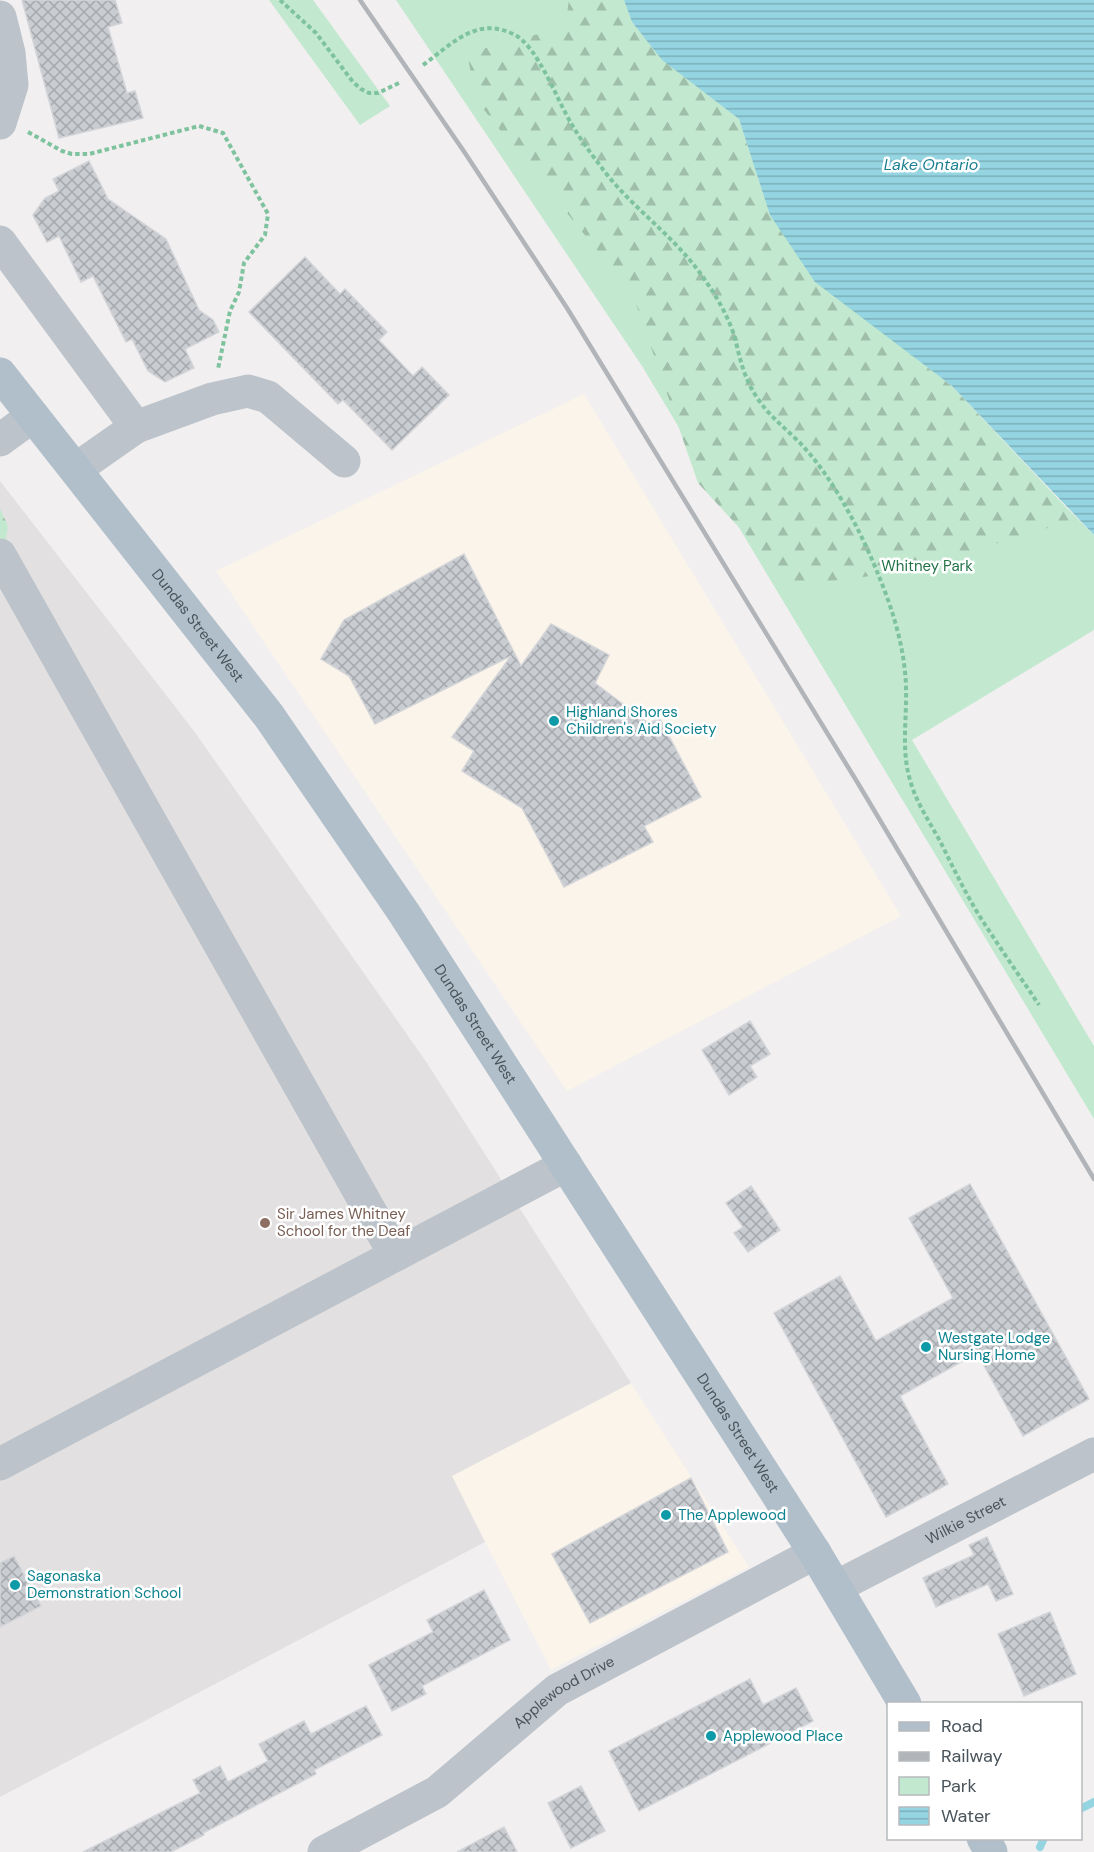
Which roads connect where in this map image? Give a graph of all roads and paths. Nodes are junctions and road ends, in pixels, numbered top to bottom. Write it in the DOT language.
graph roads {
  1 [pos="280,0"];
  2 [pos="0,17"];
  3 [pos="423,65"];
  4 [pos="401,81"];
  5 [pos="1,120"];
  6 [pos="0,242"];
  7 [pos="0,374"];
  8 [pos="212,399"];
  9 [pos="33,416"];
  10 [pos="136,427"];
  11 [pos="0,440"];
  12 [pos="344,460"];
  13 [pos="76,469"];
  14 [pos="0,555"];
  15 [pos="1039,1005"];
  16 [pos="566,1165"];
  17 [pos="395,1255"];
  18 [pos="1094,1454"];
  19 [pos="0,1464"];
  20 [pos="815,1553"];
  21 [pos="836,1587"];
  22 [pos="903,1702"];
  23 [pos="324,1852"];
  1 -- 4 [label="path"];
  2 -- 5 [label="street"];
  3 -- 15 [label="path"];
  5 -- 8 [label="path"];
  6 -- 10 [label="street"];
  7 -- 9 [label="main road, Dundas Street West"];
  8 -- 10 [label="street"];
  8 -- 12 [label="street"];
  9 -- 11 [label="street"];
  9 -- 13 [label="main road, Dundas Street West"];
  10 -- 13 [label="street"];
  13 -- 16 [label="main road, Dundas Street West"];
  14 -- 17 [label="street"];
  16 -- 17 [label="street"];
  16 -- 20 [label="main road, Dundas Street West"];
  17 -- 19 [label="street"];
  18 -- 21 [label="street, Wilkie Street"];
  20 -- 21 [label="main road, Dundas Street West"];
  20 -- 23 [label="street, Applewood Drive"];
  21 -- 22 [label="main road, Dundas Street West"];
}
